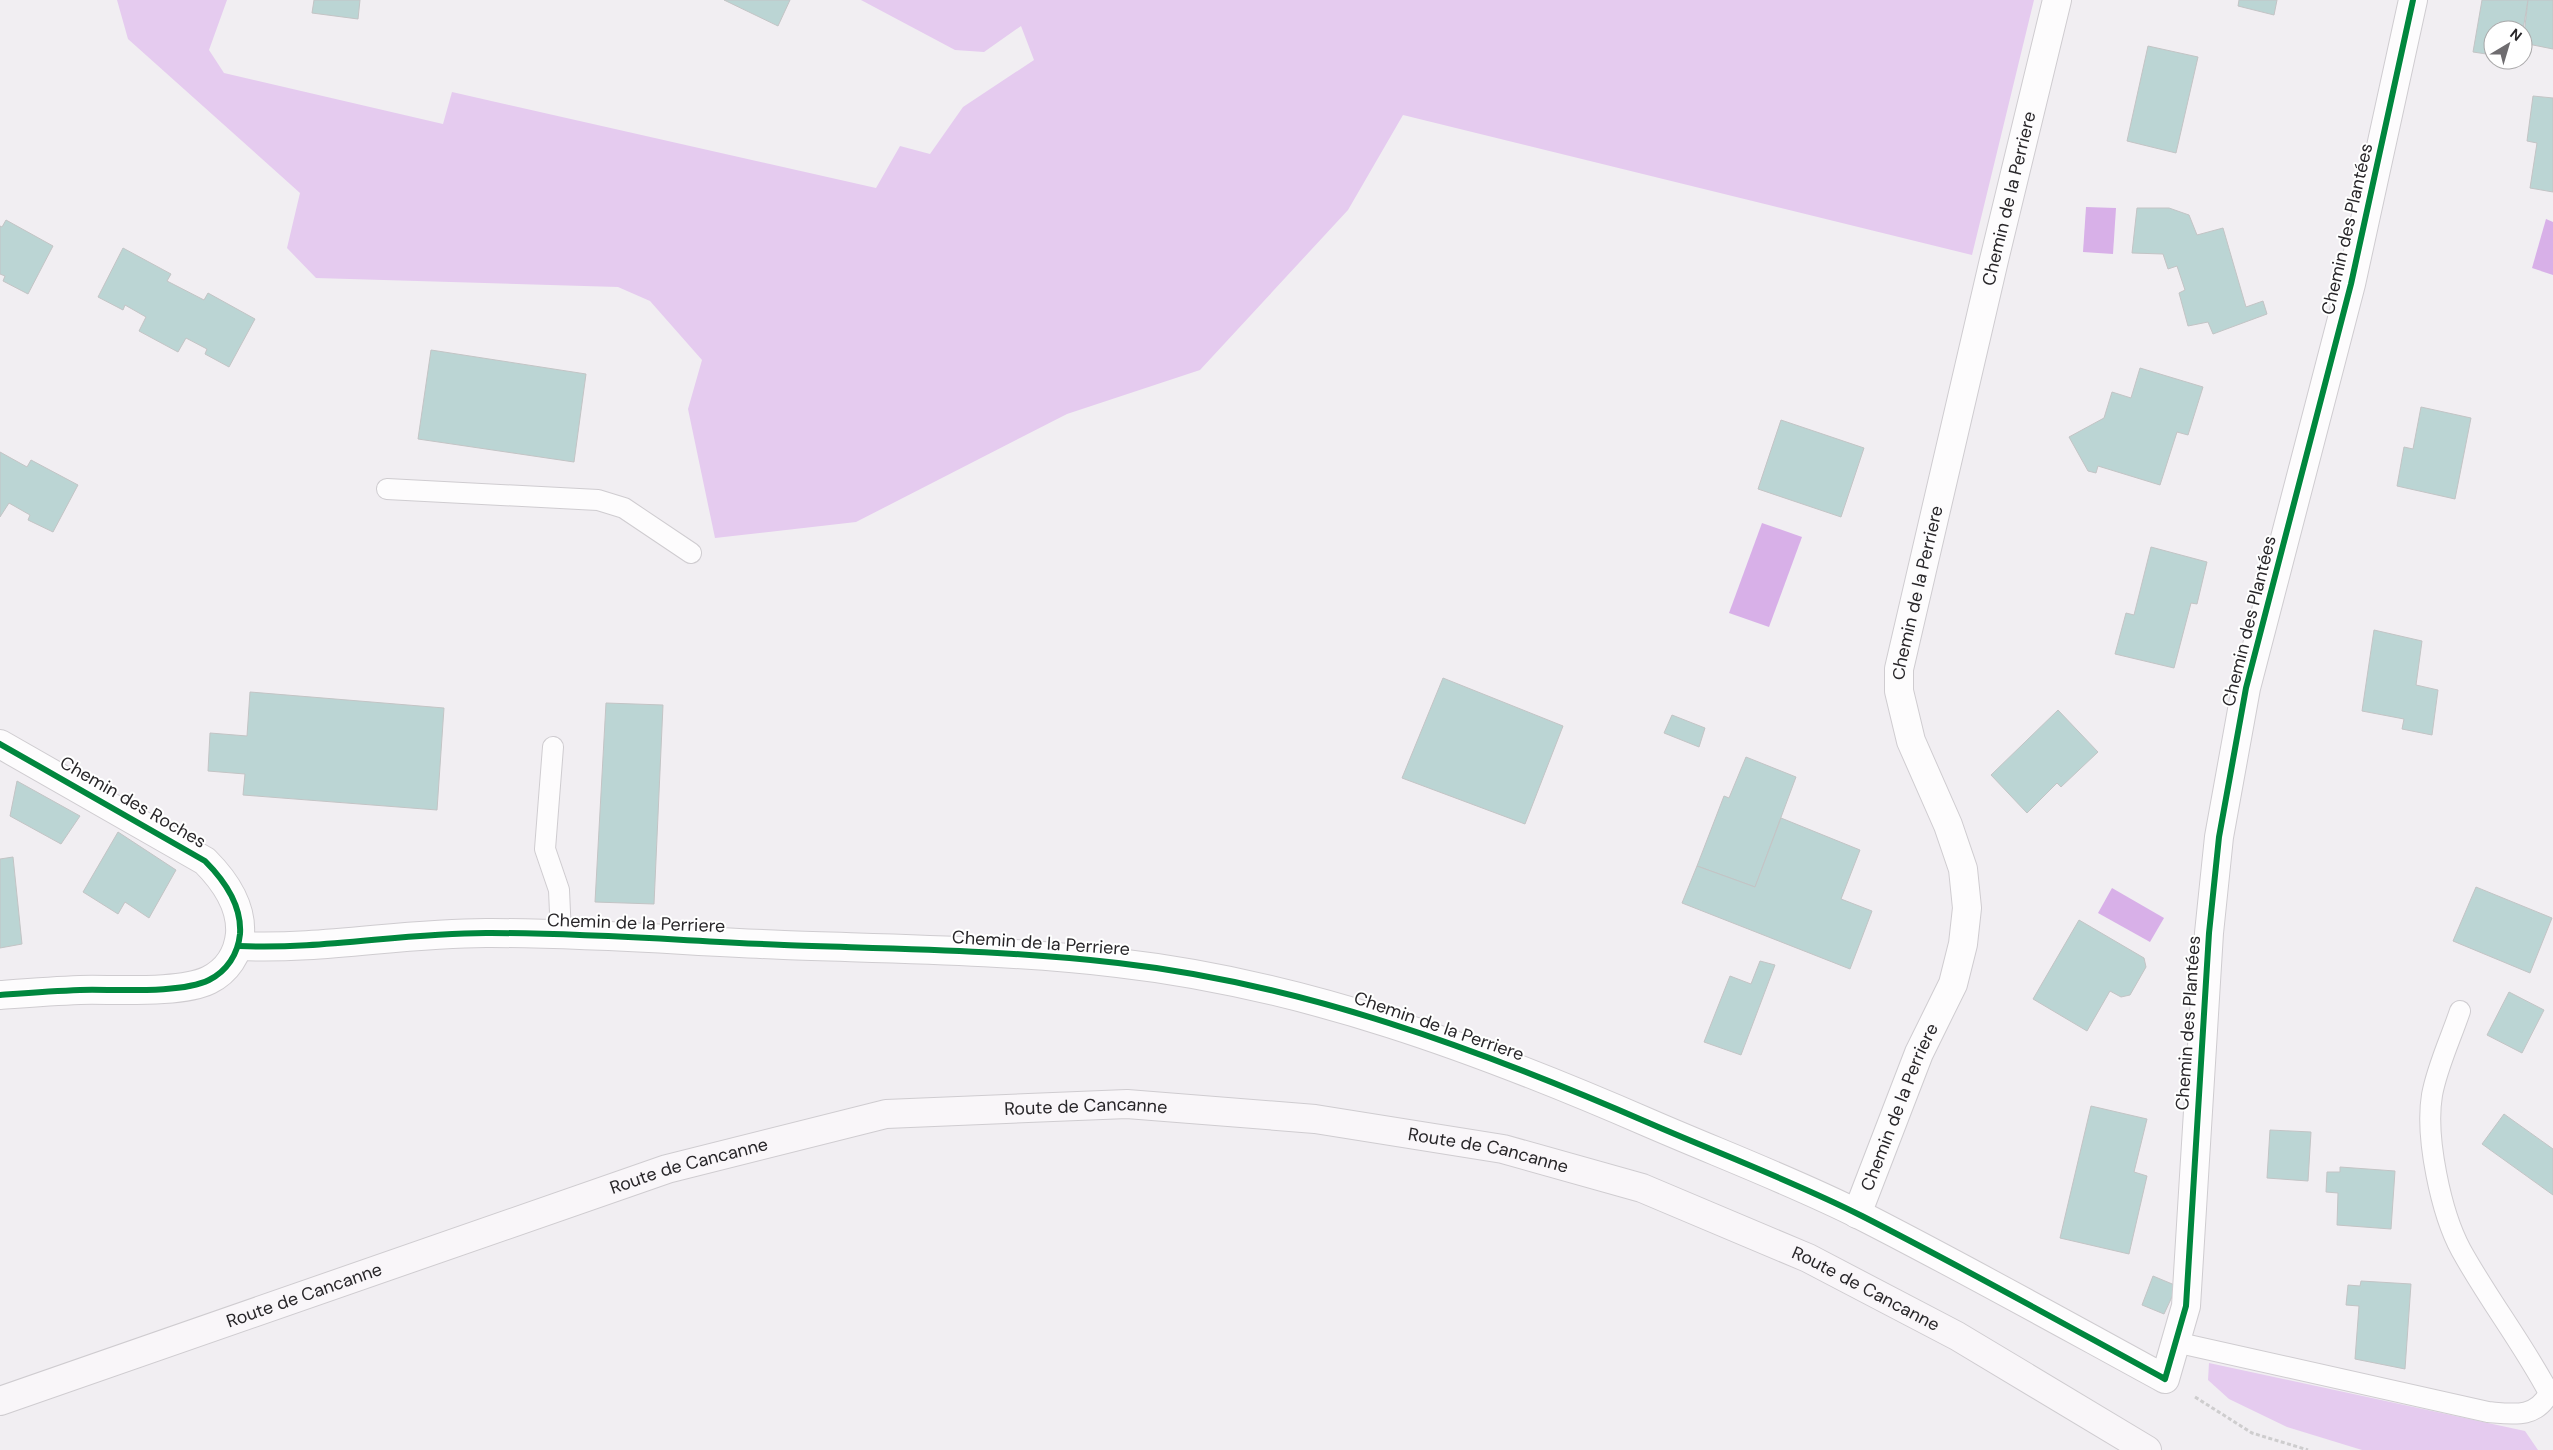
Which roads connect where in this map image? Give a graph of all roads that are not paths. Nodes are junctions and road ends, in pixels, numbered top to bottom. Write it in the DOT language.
graph roads {
  1 [pos="2057,0"];
  2 [pos="2413,0"];
  3 [pos="387,489"];
  4 [pos="691,553"];
  5 [pos="0,744"];
  6 [pos="553,747"];
  7 [pos="561,935"];
  8 [pos="239,946"];
  9 [pos="0,995"];
  10 [pos="2460,1011"];
  11 [pos="1857,1214"];
  12 [pos="2175,1342"];
  13 [pos="0,1401"];
  14 [pos="2146,1450"];
  1 -- 11 [label="street, Chemin de la Perriere"];
  2 -- 12 [label="street, Chemin des Plantées"];
  3 -- 4 [label="lane"];
  5 -- 8 [label="street, Chemin des Roches"];
  6 -- 7 [label="lane"];
  7 -- 8 [label="street, Chemin de la Perriere"];
  7 -- 11 [label="street, Chemin de la Perriere"];
  8 -- 9 [label="street"];
  10 -- 12 [label="lane"];
  11 -- 12 [label="street, Chemin des Plantées"];
  13 -- 14 [label="main road, Route de Cancanne"];
}
